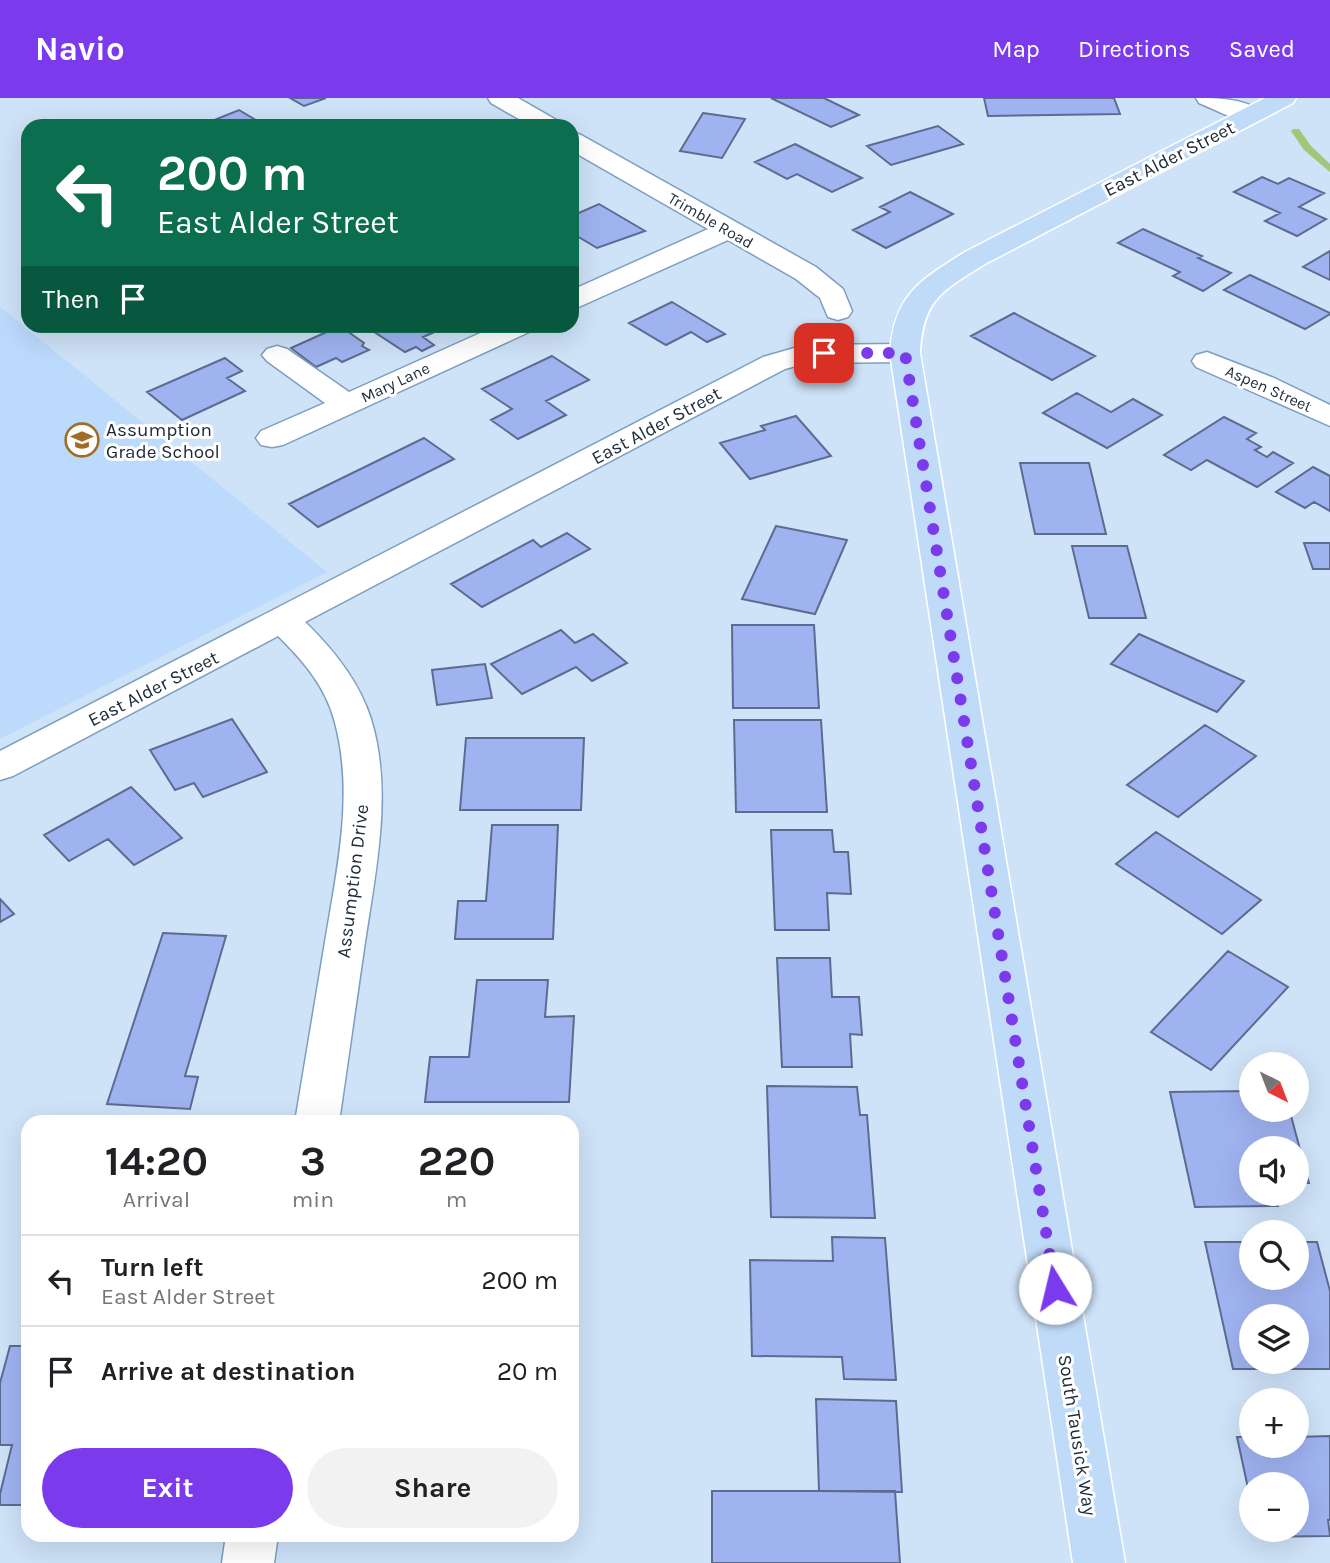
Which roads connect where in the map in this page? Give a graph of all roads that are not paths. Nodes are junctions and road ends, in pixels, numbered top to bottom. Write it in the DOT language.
graph roads {
  1 [pos="500,98"];
  2 [pos="1208,98"];
  3 [pos="1284,98"];
  4 [pos="1251,115"];
  5 [pos="537,119"];
  6 [pos="579,144"];
  7 [pos="728,230"];
  8 [pos="579,298"];
  9 [pos="838,311"];
  10 [pos="504,333"];
  11 [pos="905,353"];
  12 [pos="277,355"];
  13 [pos="1207,361"];
  14 [pos="347,404"];
  15 [pos="1330,417"];
  16 [pos="272,438"];
  17 [pos="283,621"];
  18 [pos="0,767"];
  19 [pos="318,1115"];
  20 [pos="251,1542"];
  21 [pos="248,1563"];
  22 [pos="1099,1563"];
  1 -- 5 [label="street"];
  2 -- 4 [label="street"];
  3 -- 4 [label="main road, East Alder Street"];
  4 -- 11 [label="main road, East Alder Street"];
  6 -- 7 [label="street, Trimble Road"];
  7 -- 8 [label="street"];
  7 -- 9 [label="street, Trimble Road"];
  10 -- 14 [label="street, Mary Lane"];
  11 -- 17 [label="street, East Alder Street"];
  11 -- 22 [label="main road, South Tausick Way"];
  12 -- 14 [label="street"];
  13 -- 15 [label="street, Aspen Street"];
  14 -- 16 [label="street, Mary Lane"];
  17 -- 18 [label="street, East Alder Street"];
  17 -- 19 [label="street, Assumption Drive"];
  20 -- 21 [label="street"];
}
